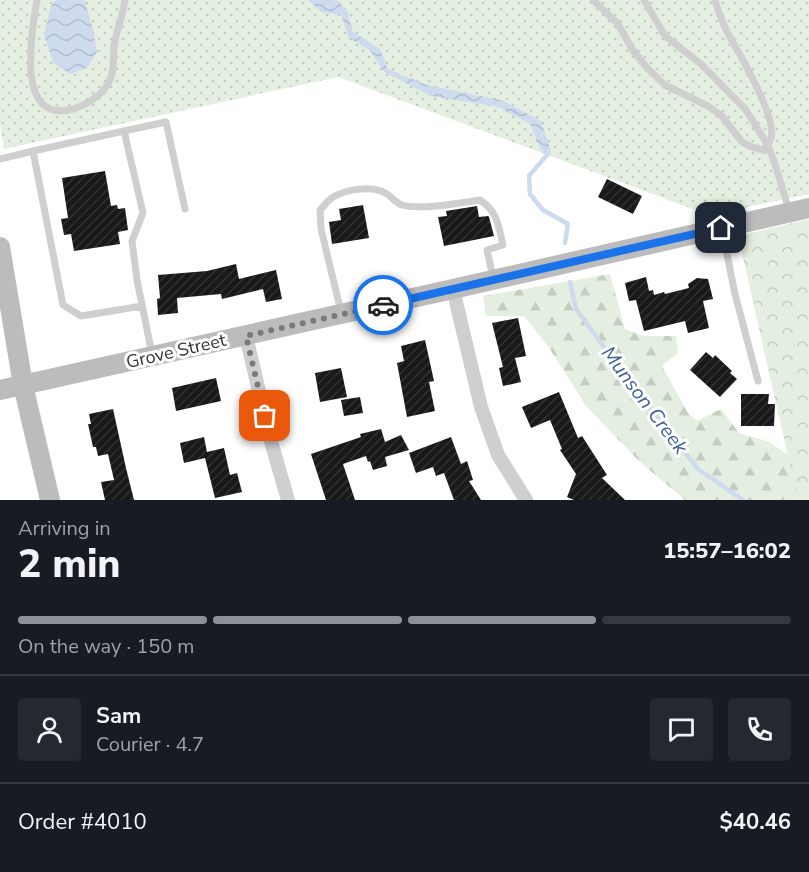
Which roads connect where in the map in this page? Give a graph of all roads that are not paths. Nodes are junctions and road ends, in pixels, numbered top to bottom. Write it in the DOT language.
graph roads {
  1 [pos="37,0"];
  2 [pos="125,0"];
  3 [pos="593,0"];
  4 [pos="644,0"];
  5 [pos="715,0"];
  6 [pos="124,131"];
  7 [pos="767,144"];
  8 [pos="33,151"];
  9 [pos="0,159"];
  10 [pos="185,209"];
  11 [pos="800,210"];
  12 [pos="721,228"];
  13 [pos="0,247"];
  14 [pos="494,280"];
  15 [pos="453,289"];
  16 [pos="142,306"];
  17 [pos="342,314"];
  18 [pos="246,336"];
  19 [pos="152,357"];
  20 [pos="758,381"];
  21 [pos="23,385"];
  22 [pos="0,390"];
  23 [pos="50,500"];
  24 [pos="288,500"];
  25 [pos="526,500"];
  1 -- 2 [label="lane"];
  3 -- 7 [label="lane"];
  4 -- 7 [label="lane"];
  5 -- 7 [label="lane"];
  6 -- 8 [label="lane"];
  6 -- 10 [label="lane"];
  6 -- 16 [label="lane"];
  7 -- 11 [label="lane"];
  8 -- 9 [label="lane"];
  8 -- 16 [label="lane"];
  11 -- 12 [label="street, Grove Street"];
  12 -- 14 [label="street, Grove Street"];
  12 -- 20 [label="lane"];
  13 -- 21 [label="street"];
  14 -- 15 [label="street, Grove Street"];
  14 -- 17 [label="lane"];
  15 -- 17 [label="street, Grove Street"];
  15 -- 25 [label="street"];
  16 -- 19 [label="lane"];
  17 -- 18 [label="street, Grove Street"];
  18 -- 19 [label="street, Grove Street"];
  18 -- 24 [label="street"];
  19 -- 21 [label="street, Grove Street"];
  21 -- 22 [label="street, Grove Street"];
  21 -- 23 [label="street"];
}
